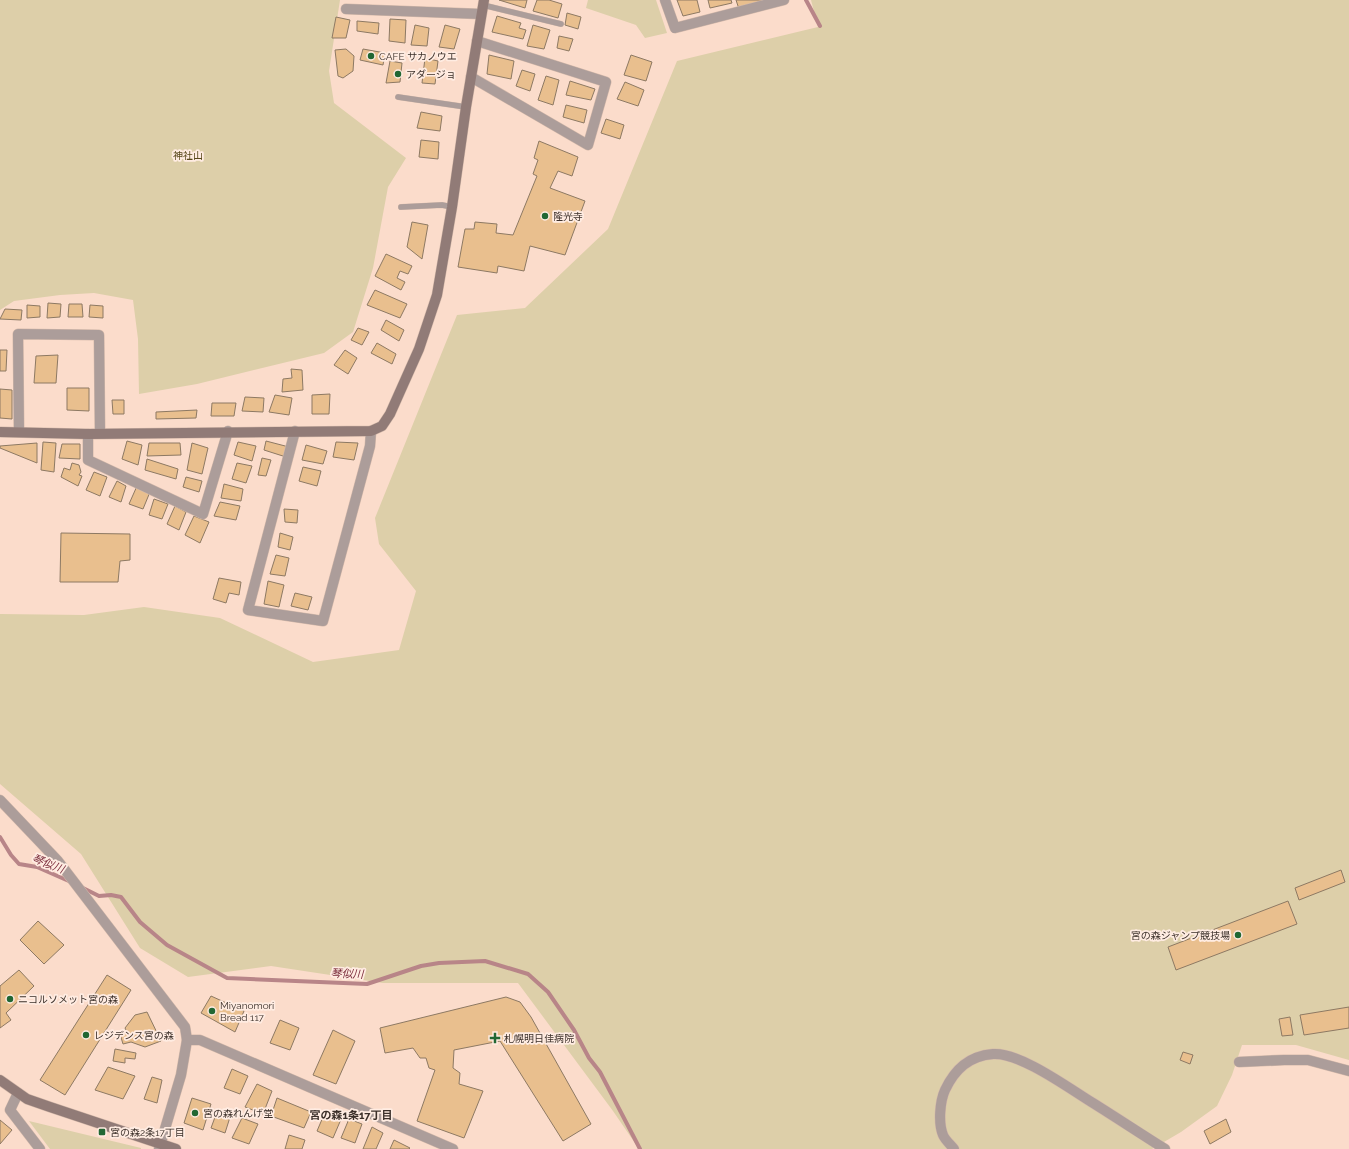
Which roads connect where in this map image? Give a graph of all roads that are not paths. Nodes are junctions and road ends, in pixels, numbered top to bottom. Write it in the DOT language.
graph roads {
  1 [pos="665,0"];
  2 [pos="784,0"];
  3 [pos="482,6"];
  4 [pos="346,10"];
  5 [pos="561,24"];
  6 [pos="477,41"];
  7 [pos="471,77"];
  8 [pos="398,97"];
  9 [pos="466,107"];
  10 [pos="401,206"];
  11 [pos="452,208"];
  12 [pos="228,431"];
  13 [pos="295,431"];
  14 [pos="372,431"];
  15 [pos="0,432"];
  16 [pos="19,432"];
  17 [pos="100,433"];
  18 [pos="88,434"];
  19 [pos="0,800"];
  20 [pos="187,1040"];
  21 [pos="1239,1062"];
  22 [pos="1349,1071"];
  23 [pos="0,1080"];
  24 [pos="18,1093"];
  25 [pos="160,1146"];
  26 [pos="449,1148"];
  27 [pos="40,1149"];
  28 [pos="176,1149"];
  29 [pos="954,1149"];
  30 [pos="1165,1149"];
  1 -- 2 [label="street"];
  3 -- 4 [label="street"];
  3 -- 5 [label="lane"];
  3 -- 6 [label="street"];
  6 -- 7 [label="street"];
  6 -- 7 [label="street"];
  7 -- 9 [label="street"];
  8 -- 9 [label="lane"];
  9 -- 11 [label="street"];
  10 -- 11 [label="lane"];
  11 -- 14 [label="street"];
  12 -- 13 [label="street"];
  12 -- 17 [label="street"];
  12 -- 18 [label="street"];
  13 -- 14 [label="street"];
  13 -- 14 [label="street"];
  15 -- 16 [label="street"];
  16 -- 17 [label="street"];
  16 -- 18 [label="street"];
  17 -- 18 [label="street"];
  19 -- 20 [label="street"];
  20 -- 25 [label="street"];
  20 -- 26 [label="street"];
  21 -- 22 [label="street"];
  23 -- 24 [label="street"];
  24 -- 25 [label="street"];
  24 -- 27 [label="street"];
  25 -- 28 [label="street"];
  29 -- 30 [label="street"];
}
